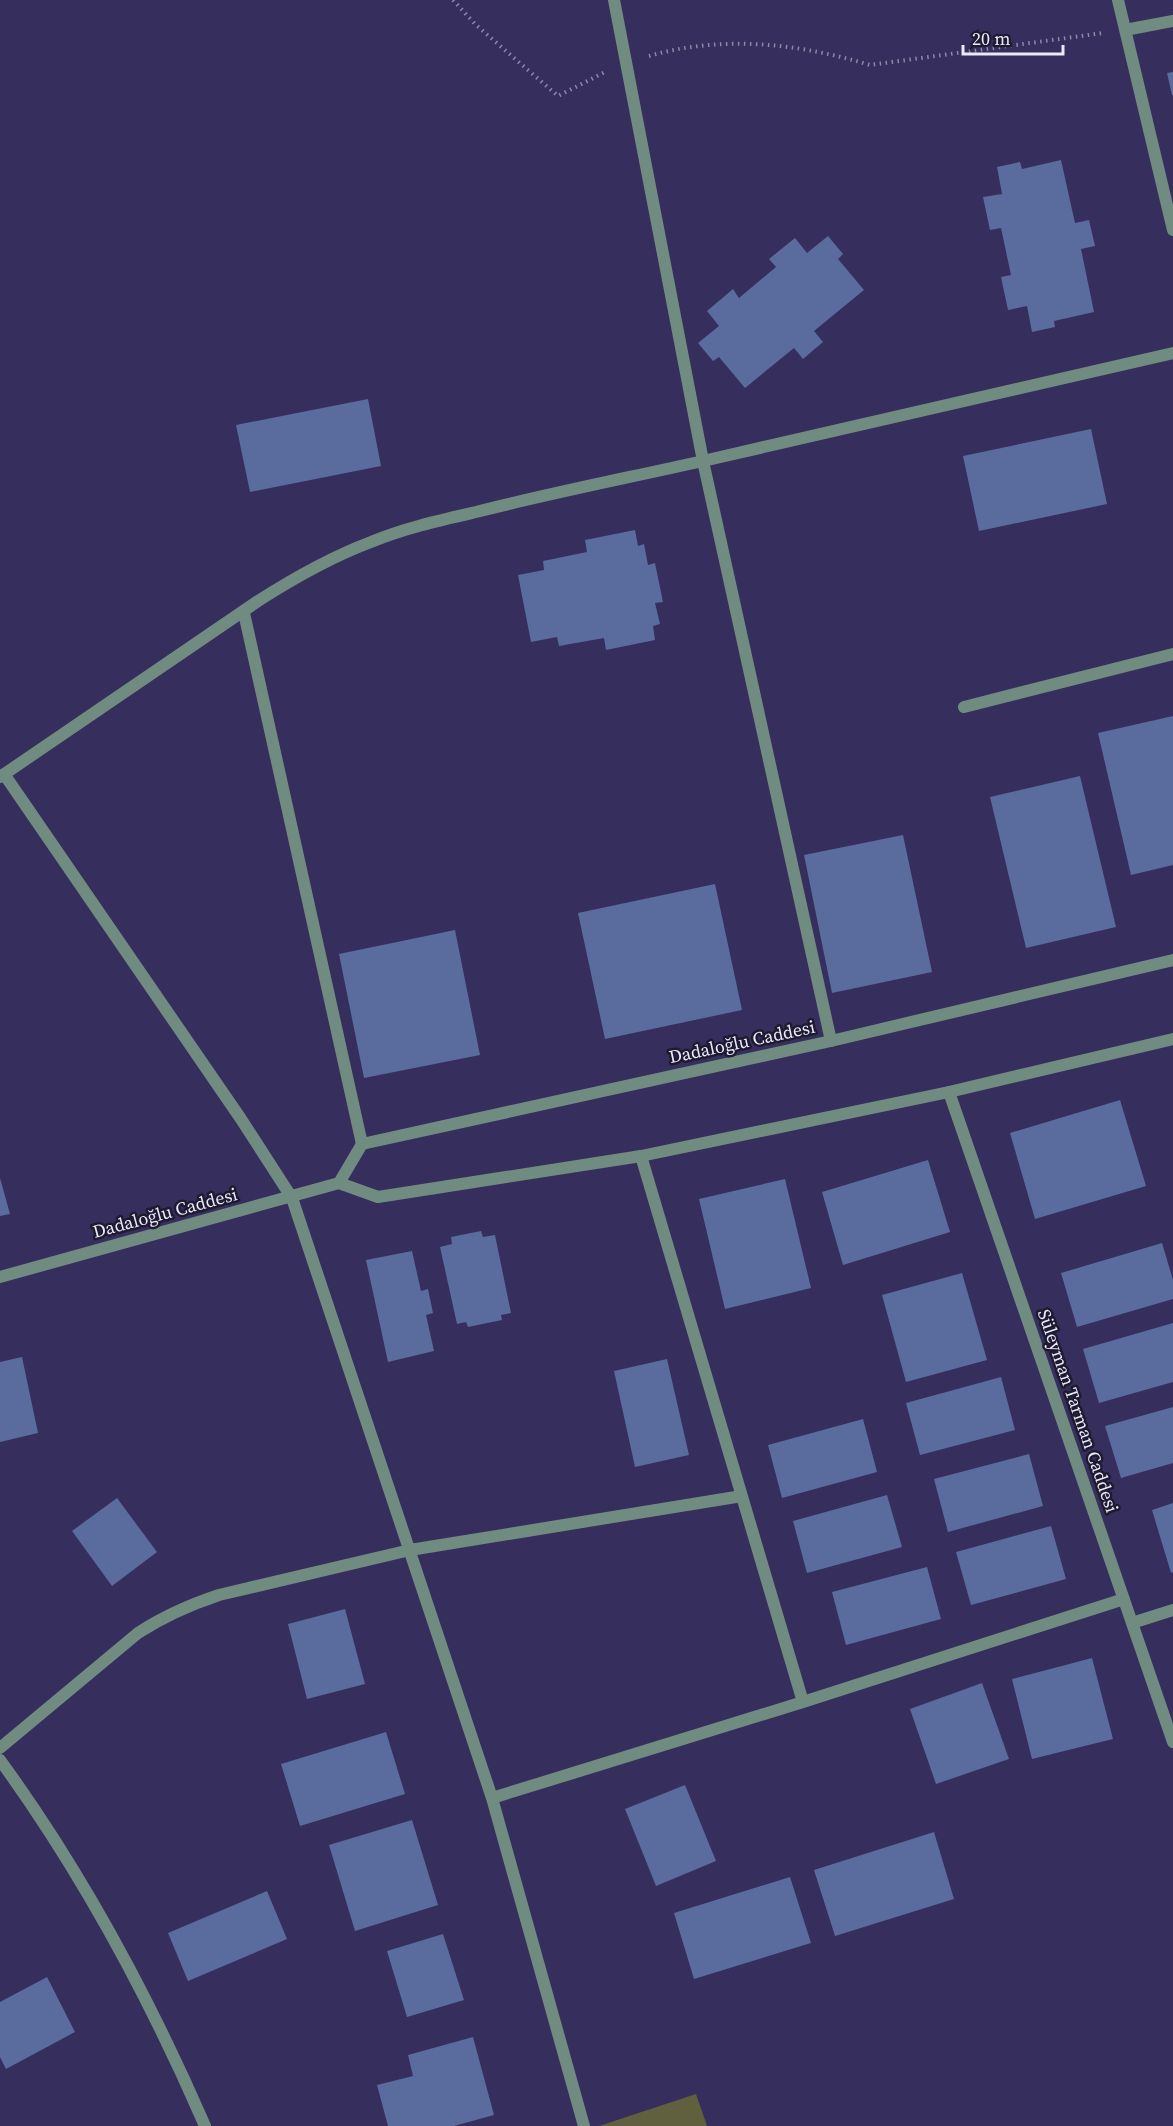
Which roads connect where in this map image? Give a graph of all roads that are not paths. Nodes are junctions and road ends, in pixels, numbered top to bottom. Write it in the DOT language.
graph roads {
  1 [pos="614,0"];
  2 [pos="1118,0"];
  3 [pos="1173,21"];
  4 [pos="1125,30"];
  5 [pos="1173,230"];
  6 [pos="1173,353"];
  7 [pos="703,461"];
  8 [pos="244,613"];
  9 [pos="1173,654"];
  10 [pos="964,707"];
  11 [pos="2,776"];
  12 [pos="1173,960"];
  13 [pos="1173,1039"];
  14 [pos="831,1041"];
  15 [pos="949,1092"];
  16 [pos="362,1144"];
  17 [pos="641,1156"];
  18 [pos="339,1183"];
  19 [pos="292,1198"];
  20 [pos="0,1277"];
  21 [pos="742,1496"];
  22 [pos="410,1550"];
  23 [pos="1124,1599"];
  24 [pos="1173,1610"];
  25 [pos="1132,1623"];
  26 [pos="803,1702"];
  27 [pos="1173,1742"];
  28 [pos="0,1748"];
  29 [pos="0,1760"];
  30 [pos="492,1798"];
  31 [pos="205,2126"];
  32 [pos="584,2126"];
  1 -- 7 [label="street"];
  2 -- 4 [label="street"];
  3 -- 4 [label="street"];
  4 -- 5 [label="street"];
  6 -- 7 [label="street"];
  7 -- 8 [label="street"];
  7 -- 14 [label="street"];
  8 -- 11 [label="street"];
  8 -- 16 [label="street"];
  9 -- 10 [label="street"];
  11 -- 19 [label="street"];
  12 -- 14 [label="street, Dadaloğlu Caddesi"];
  13 -- 15 [label="street"];
  14 -- 16 [label="street, Dadaloğlu Caddesi"];
  15 -- 17 [label="street"];
  15 -- 23 [label="street, Süleyman Tarman Caddesi"];
  16 -- 18 [label="street"];
  17 -- 18 [label="street"];
  17 -- 21 [label="street"];
  18 -- 19 [label="street, Dadaloğlu Caddesi"];
  19 -- 20 [label="street, Dadaloğlu Caddesi"];
  19 -- 22 [label="street"];
  21 -- 22 [label="street"];
  21 -- 26 [label="street"];
  22 -- 28 [label="street"];
  22 -- 30 [label="street"];
  23 -- 25 [label="street, Süleyman Tarman Caddesi"];
  23 -- 26 [label="street"];
  24 -- 25 [label="street"];
  25 -- 27 [label="street, Süleyman Tarman Caddesi"];
  26 -- 30 [label="street"];
  29 -- 31 [label="street"];
  30 -- 32 [label="street"];
}
